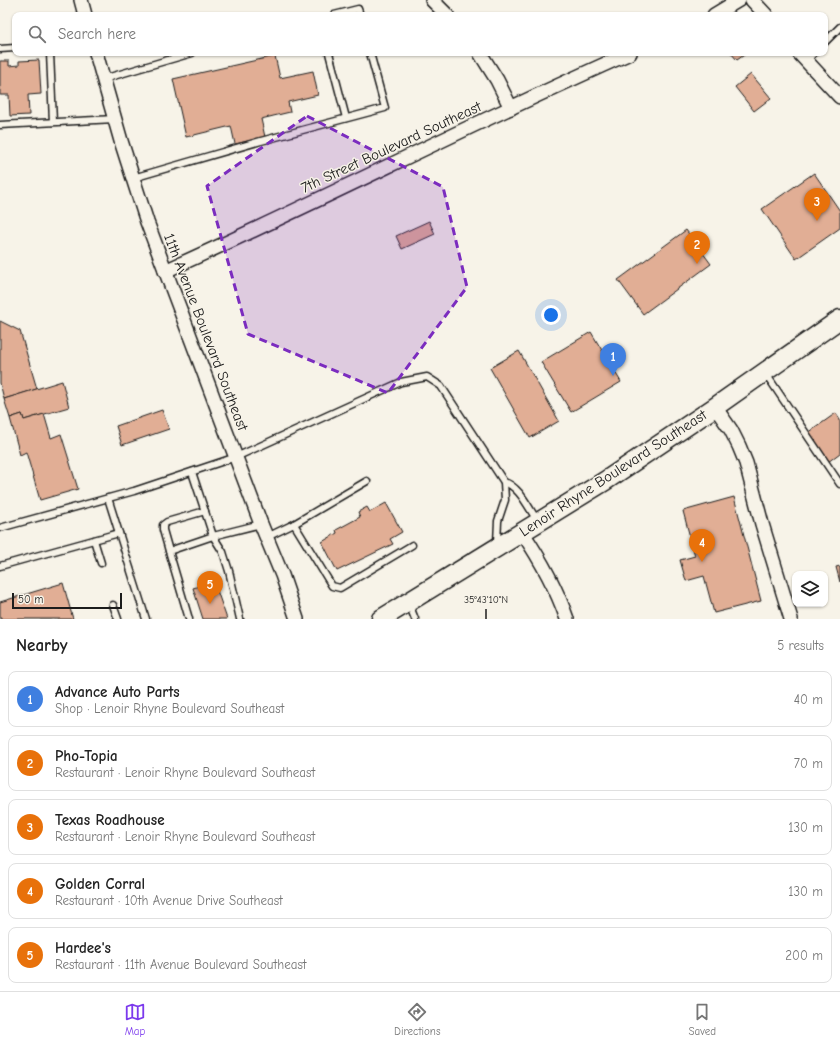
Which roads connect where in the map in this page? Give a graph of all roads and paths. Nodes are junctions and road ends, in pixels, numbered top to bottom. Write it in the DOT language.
graph roads {
  1 [pos="81,0"];
  2 [pos="432,0"];
  3 [pos="739,0"];
  4 [pos="752,0"];
  5 [pos="84,12"];
  6 [pos="346,12"];
  7 [pos="359,12"];
  8 [pos="444,12"];
  9 [pos="719,12"];
  10 [pos="763,12"];
  11 [pos="840,27"];
  12 [pos="828,39"];
  13 [pos="12,48"];
  14 [pos="0,49"];
  15 [pos="50,56"];
  16 [pos="97,56"];
  17 [pos="182,56"];
  18 [pos="330,56"];
  19 [pos="371,56"];
  20 [pos="482,56"];
  21 [pos="624,56"];
  22 [pos="807,56"];
  23 [pos="104,79"];
  24 [pos="840,97"];
  25 [pos="511,108"];
  26 [pos="346,118"];
  27 [pos="115,119"];
  28 [pos="53,122"];
  29 [pos="0,125"];
  30 [pos="133,178"];
  31 [pos="165,271"];
  32 [pos="840,319"];
  33 [pos="765,372"];
  34 [pos="715,408"];
  35 [pos="236,457"];
  36 [pos="192,472"];
  37 [pos="367,481"];
  38 [pos="504,482"];
  39 [pos="840,484"];
  40 [pos="108,498"];
  41 [pos="204,511"];
  42 [pos="539,522"];
  43 [pos="261,524"];
  44 [pos="294,524"];
  45 [pos="0,528"];
  46 [pos="522,532"];
  47 [pos="119,533"];
  48 [pos="213,536"];
  49 [pos="267,538"];
  50 [pos="94,540"];
  51 [pos="412,545"];
  52 [pos="497,548"];
  53 [pos="169,551"];
  54 [pos="101,563"];
  55 [pos="0,566"];
  56 [pos="113,605"];
  57 [pos="412,611"];
  58 [pos="118,619"];
  59 [pos="146,619"];
  60 [pos="189,619"];
  61 [pos="240,619"];
  62 [pos="296,619"];
  63 [pos="381,619"];
  64 [pos="567,619"];
  65 [pos="791,619"];
  1 -- 5 [label="street"];
  2 -- 8 [label="street"];
  3 -- 9 [label="street"];
  4 -- 10 [label="street"];
  6 -- 7 [label="lane"];
  11 -- 12 [label="lane"];
  13 -- 14 [label="lane"];
  15 -- 28 [label="lane"];
  16 -- 23 [label="street, 11th Avenue Boulevard Southeast"];
  17 -- 23 [label="lane"];
  18 -- 26 [label="lane"];
  19 -- 26 [label="lane"];
  20 -- 25 [label="street"];
  21 -- 25 [label="street, 7th Street Boulevard Southeast"];
  22 -- 24 [label="street"];
  23 -- 27 [label="street, 11th Avenue Boulevard Southeast"];
  25 -- 31 [label="street, 7th Street Boulevard Southeast"];
  26 -- 30 [label="lane"];
  27 -- 28 [label="lane"];
  27 -- 30 [label="street, 11th Avenue Boulevard Southeast"];
  28 -- 29 [label="lane"];
  30 -- 31 [label="street, 11th Avenue Boulevard Southeast"];
  31 -- 35 [label="street, 11th Avenue Boulevard Southeast"];
  32 -- 33 [label="main road, Lenoir Rhyne Boulevard Southeast"];
  33 -- 34 [label="main road, Lenoir Rhyne Boulevard Southeast"];
  33 -- 39 [label="lane"];
  34 -- 42 [label="main road, Lenoir Rhyne Boulevard Southeast"];
  34 -- 65 [label="street"];
  35 -- 36 [label="lane"];
  35 -- 38 [label="lane"];
  35 -- 43 [label="street, 11th Avenue Boulevard Southeast"];
  36 -- 40 [label="lane"];
  36 -- 41 [label="lane"];
  37 -- 44 [label="lane"];
  38 -- 42 [label="lane"];
  38 -- 52 [label="lane"];
  40 -- 45 [label="lane"];
  40 -- 47 [label="lane"];
  41 -- 48 [label="lane"];
  41 -- 53 [label="lane"];
  42 -- 46 [label="main road, Lenoir Rhyne Boulevard Southeast"];
  43 -- 48 [label="lane"];
  43 -- 49 [label="street, 11th Avenue Boulevard Southeast"];
  44 -- 49 [label="lane"];
  44 -- 51 [label="lane"];
  46 -- 52 [label="main road, Lenoir Rhyne Boulevard Southeast"];
  46 -- 64 [label="street"];
  47 -- 50 [label="lane"];
  47 -- 59 [label="lane"];
  48 -- 53 [label="lane"];
  48 -- 61 [label="lane"];
  49 -- 62 [label="street, 11th Avenue Boulevard Southeast"];
  50 -- 54 [label="lane"];
  50 -- 55 [label="lane"];
  52 -- 57 [label="main road, Lenoir Rhyne Boulevard Southeast"];
  53 -- 60 [label="lane"];
  56 -- 58 [label="lane"];
  57 -- 63 [label="main road, Lenoir Rhyne Boulevard Southeast"];
}
